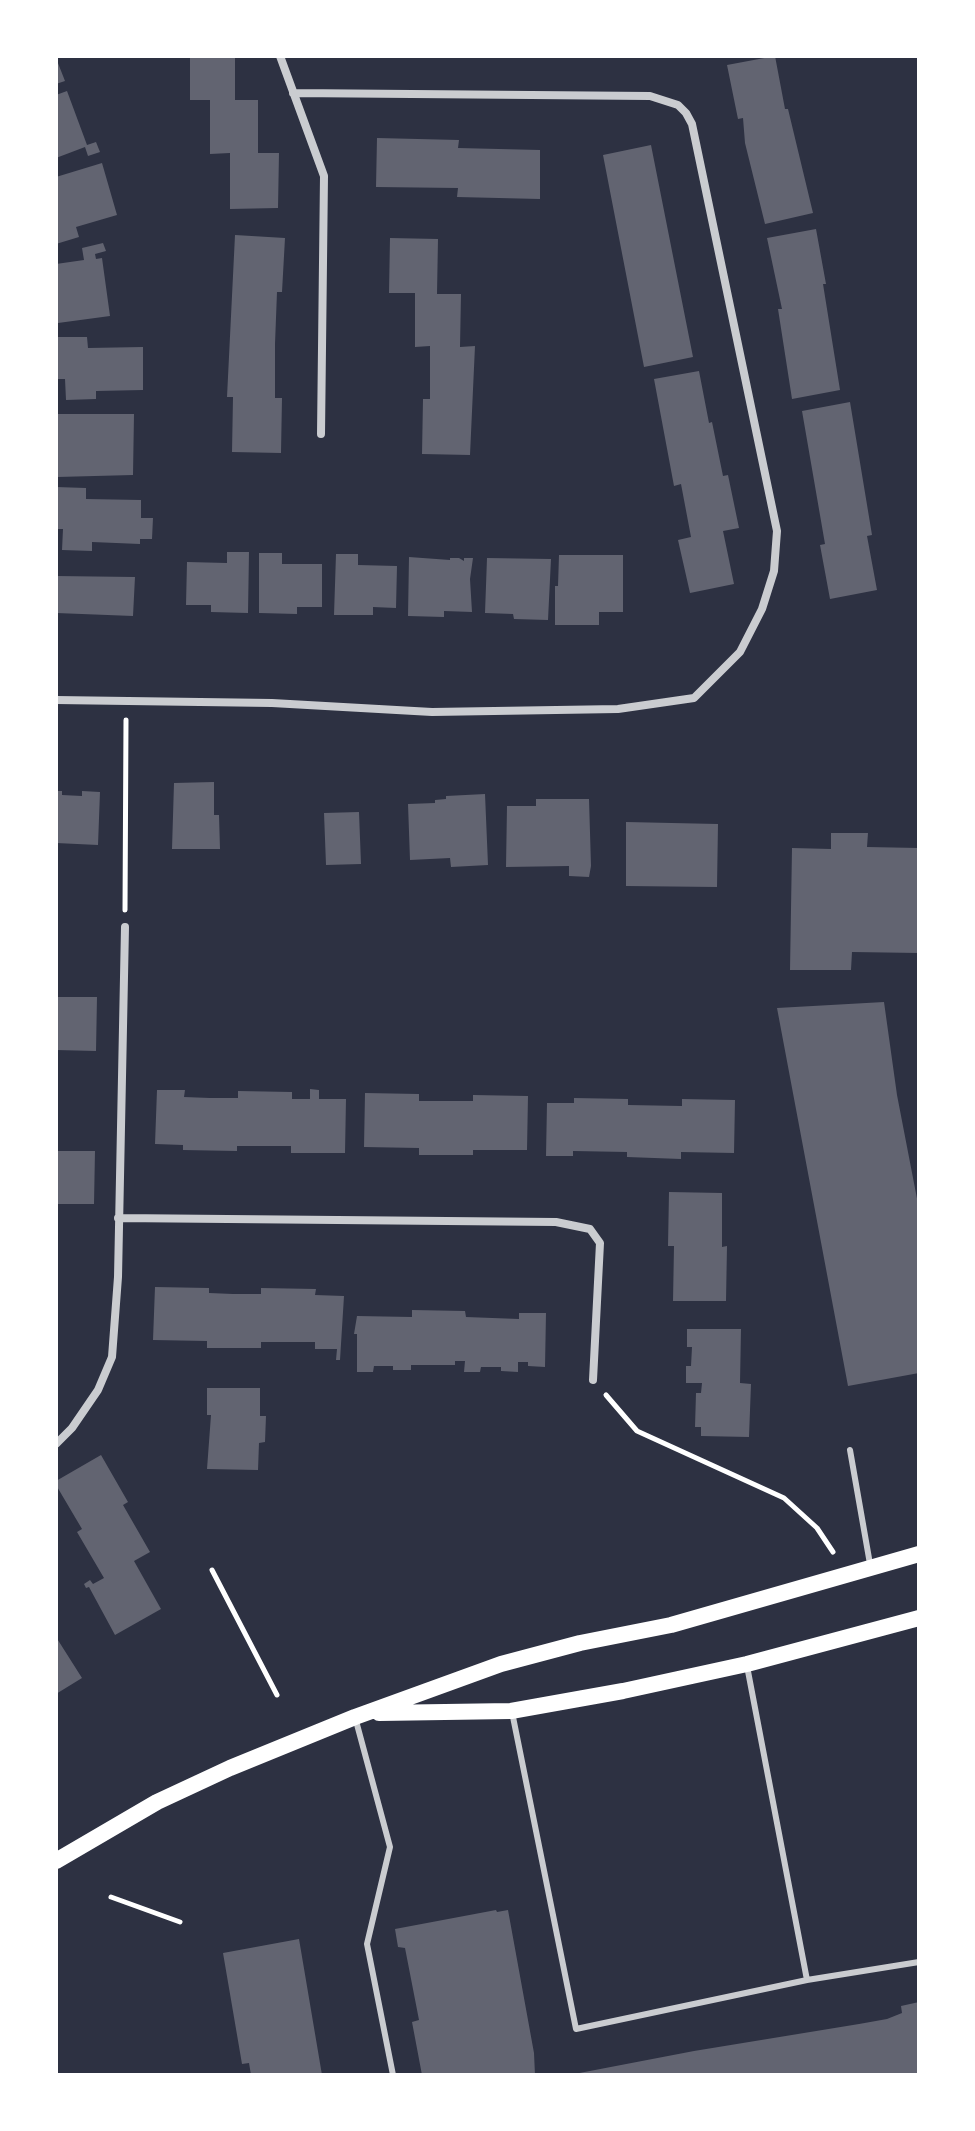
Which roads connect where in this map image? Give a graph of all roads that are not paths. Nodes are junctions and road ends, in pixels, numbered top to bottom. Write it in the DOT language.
graph roads {
  1 [pos="280,56"];
  2 [pos="293,93"];
  3 [pos="321,434"];
  4 [pos="56,700"];
  5 [pos="125,927"];
  6 [pos="118,1218"];
  7 [pos="593,1380"];
  8 [pos="56,1444"];
  9 [pos="850,1450"];
  10 [pos="919,1554"];
  11 [pos="871,1568"];
  12 [pos="919,1618"];
  13 [pos="747,1664"];
  14 [pos="511,1711"];
  15 [pos="360,1715"];
  16 [pos="56,1861"];
  17 [pos="919,1962"];
  18 [pos="807,1980"];
  19 [pos="393,2075"];
  1 -- 2 [label="street"];
  2 -- 3 [label="street"];
  2 -- 4 [label="street"];
  5 -- 6 [label="street"];
  6 -- 7 [label="street"];
  6 -- 8 [label="street"];
  9 -- 11 [label="lane"];
  10 -- 11 [label="main road"];
  11 -- 15 [label="main road"];
  12 -- 13 [label="main road"];
  13 -- 14 [label="main road"];
  13 -- 18 [label="lane"];
  14 -- 15 [label="main road"];
  14 -- 18 [label="lane"];
  15 -- 16 [label="main road"];
  15 -- 19 [label="lane"];
  17 -- 18 [label="lane"];
}
